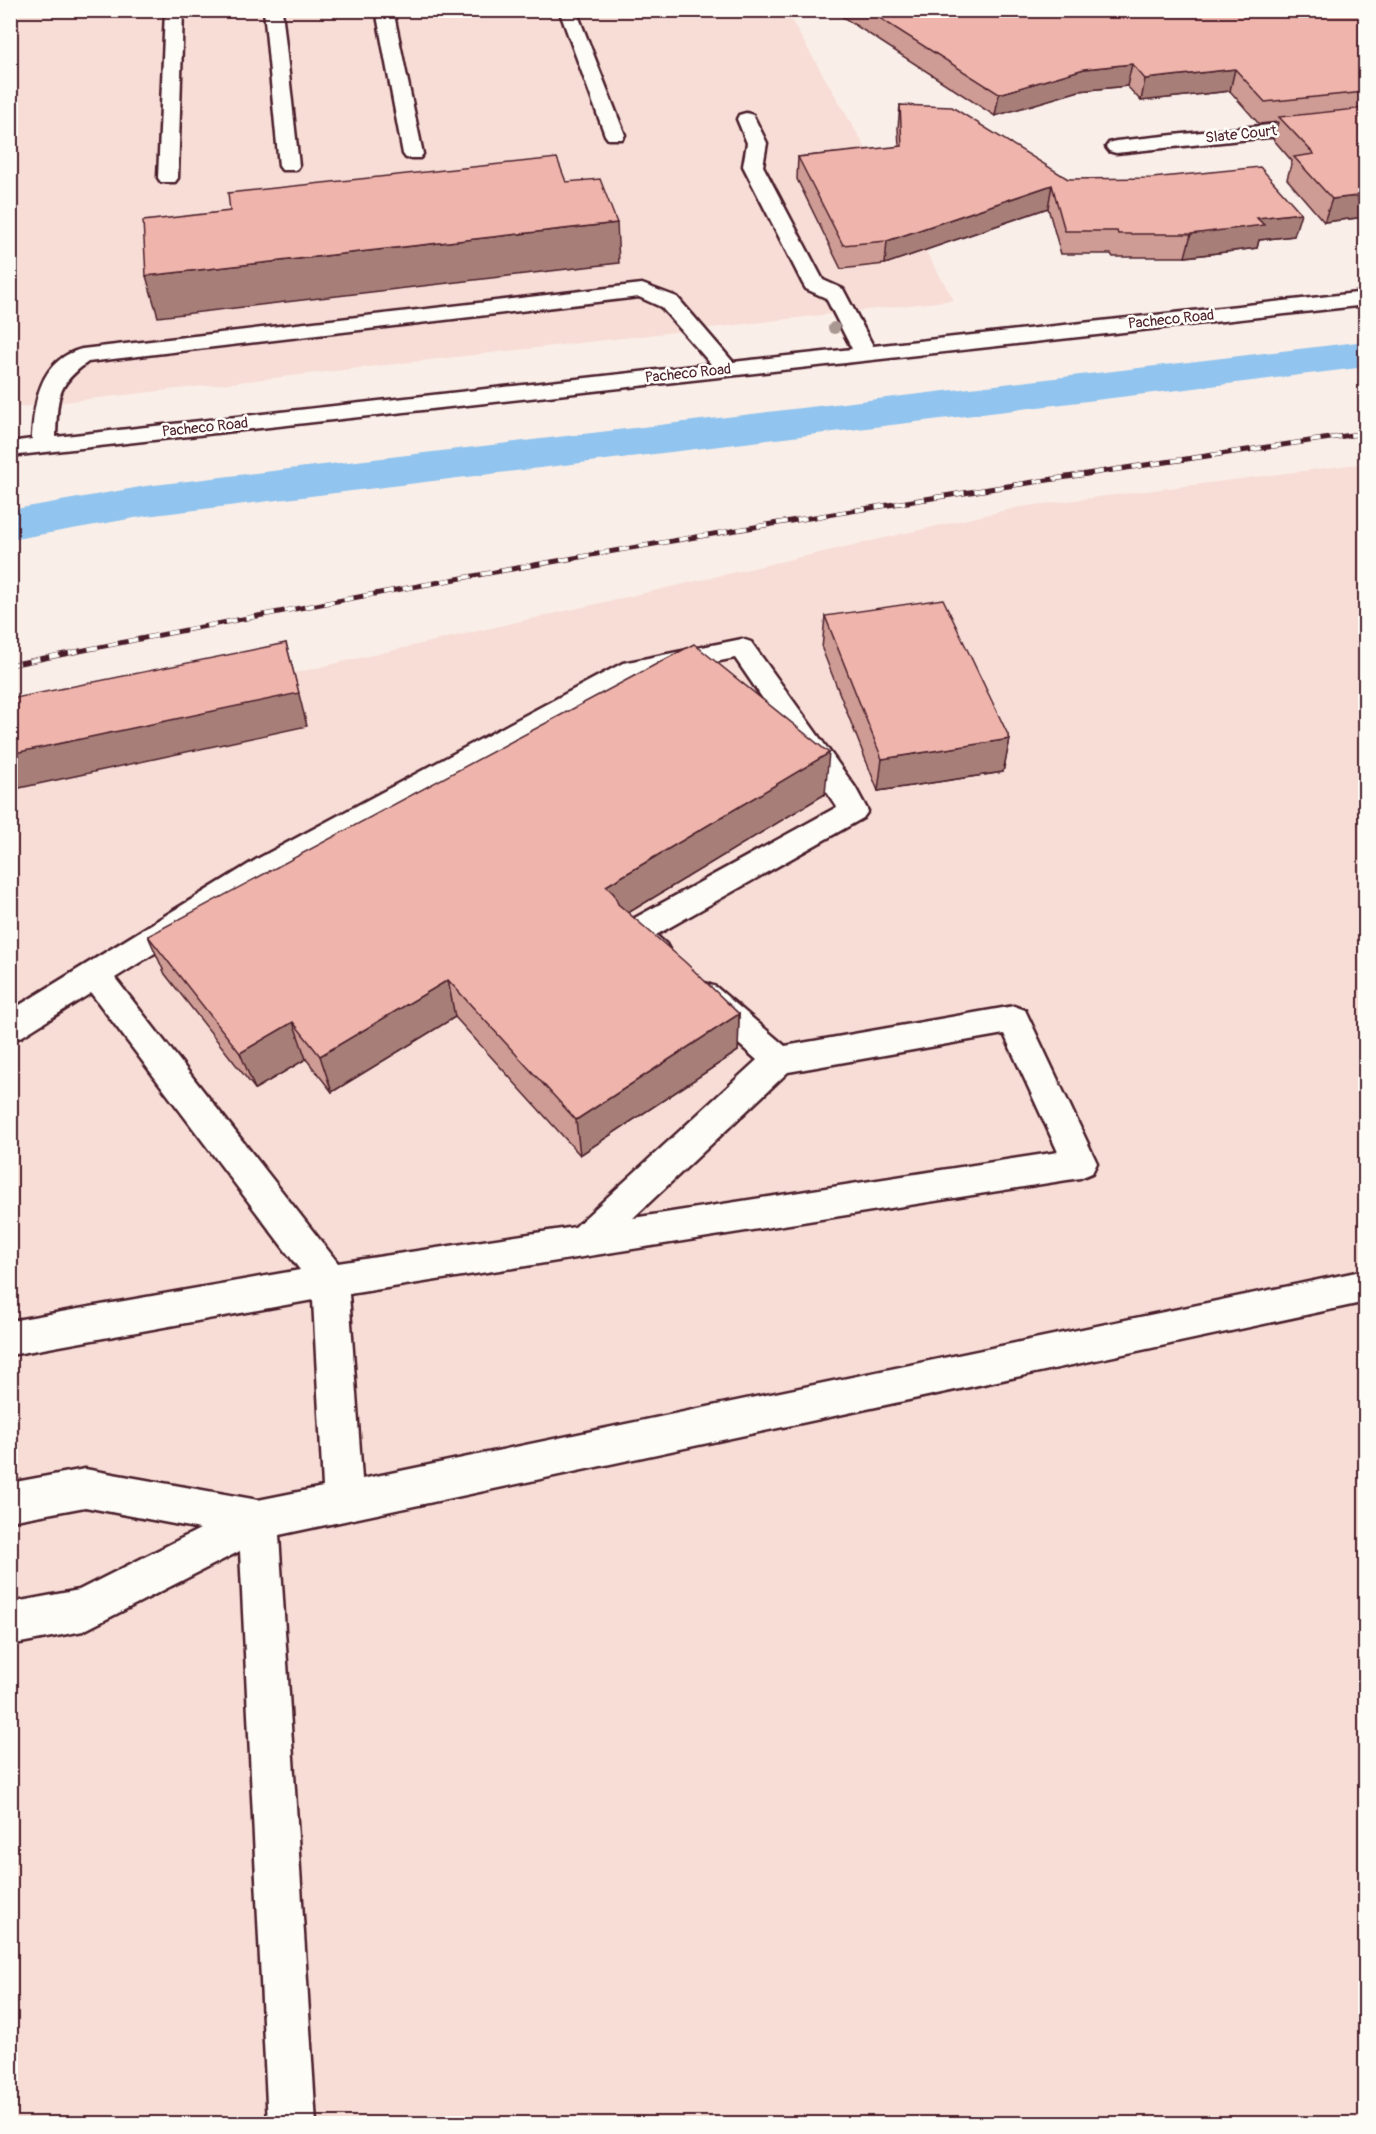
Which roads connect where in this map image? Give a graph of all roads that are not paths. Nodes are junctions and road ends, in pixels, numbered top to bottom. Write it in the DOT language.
graph roads {
  1 [pos="174,10"];
  2 [pos="273,10"];
  3 [pos="384,10"];
  4 [pos="567,10"];
  5 [pos="746,119"];
  6 [pos="1365,121"];
  7 [pos="615,135"];
  8 [pos="1116,147"];
  9 [pos="413,154"];
  10 [pos="289,166"];
  11 [pos="168,178"];
  12 [pos="1365,298"];
  13 [pos="865,354"];
  14 [pos="727,369"];
  15 [pos="44,445"];
  16 [pos="10,448"];
  17 [pos="95,975"];
  18 [pos="10,1028"];
  19 [pos="779,1060"];
  20 [pos="583,1242"];
  21 [pos="330,1281"];
  22 [pos="1365,1286"];
  23 [pos="10,1338"];
  24 [pos="10,1502"];
  25 [pos="344,1502"];
  26 [pos="258,1520"];
  27 [pos="10,1624"];
  28 [pos="292,2124"];
  1 -- 11 [label="street"];
  2 -- 10 [label="street"];
  3 -- 9 [label="street"];
  4 -- 7 [label="street"];
  5 -- 13 [label="street"];
  6 -- 8 [label="street, Slate Court"];
  12 -- 13 [label="street, Pacheco Road"];
  13 -- 14 [label="street, Pacheco Road"];
  14 -- 15 [label="street, Pacheco Road"];
  14 -- 15 [label="street"];
  15 -- 16 [label="street, Pacheco Road"];
  17 -- 18 [label="street"];
  17 -- 19 [label="street"];
  17 -- 21 [label="street"];
  19 -- 20 [label="street"];
  19 -- 20 [label="street"];
  20 -- 21 [label="street"];
  21 -- 23 [label="street"];
  21 -- 25 [label="street"];
  22 -- 25 [label="street"];
  24 -- 26 [label="street"];
  25 -- 26 [label="street"];
  26 -- 27 [label="street"];
  26 -- 28 [label="street"];
}
